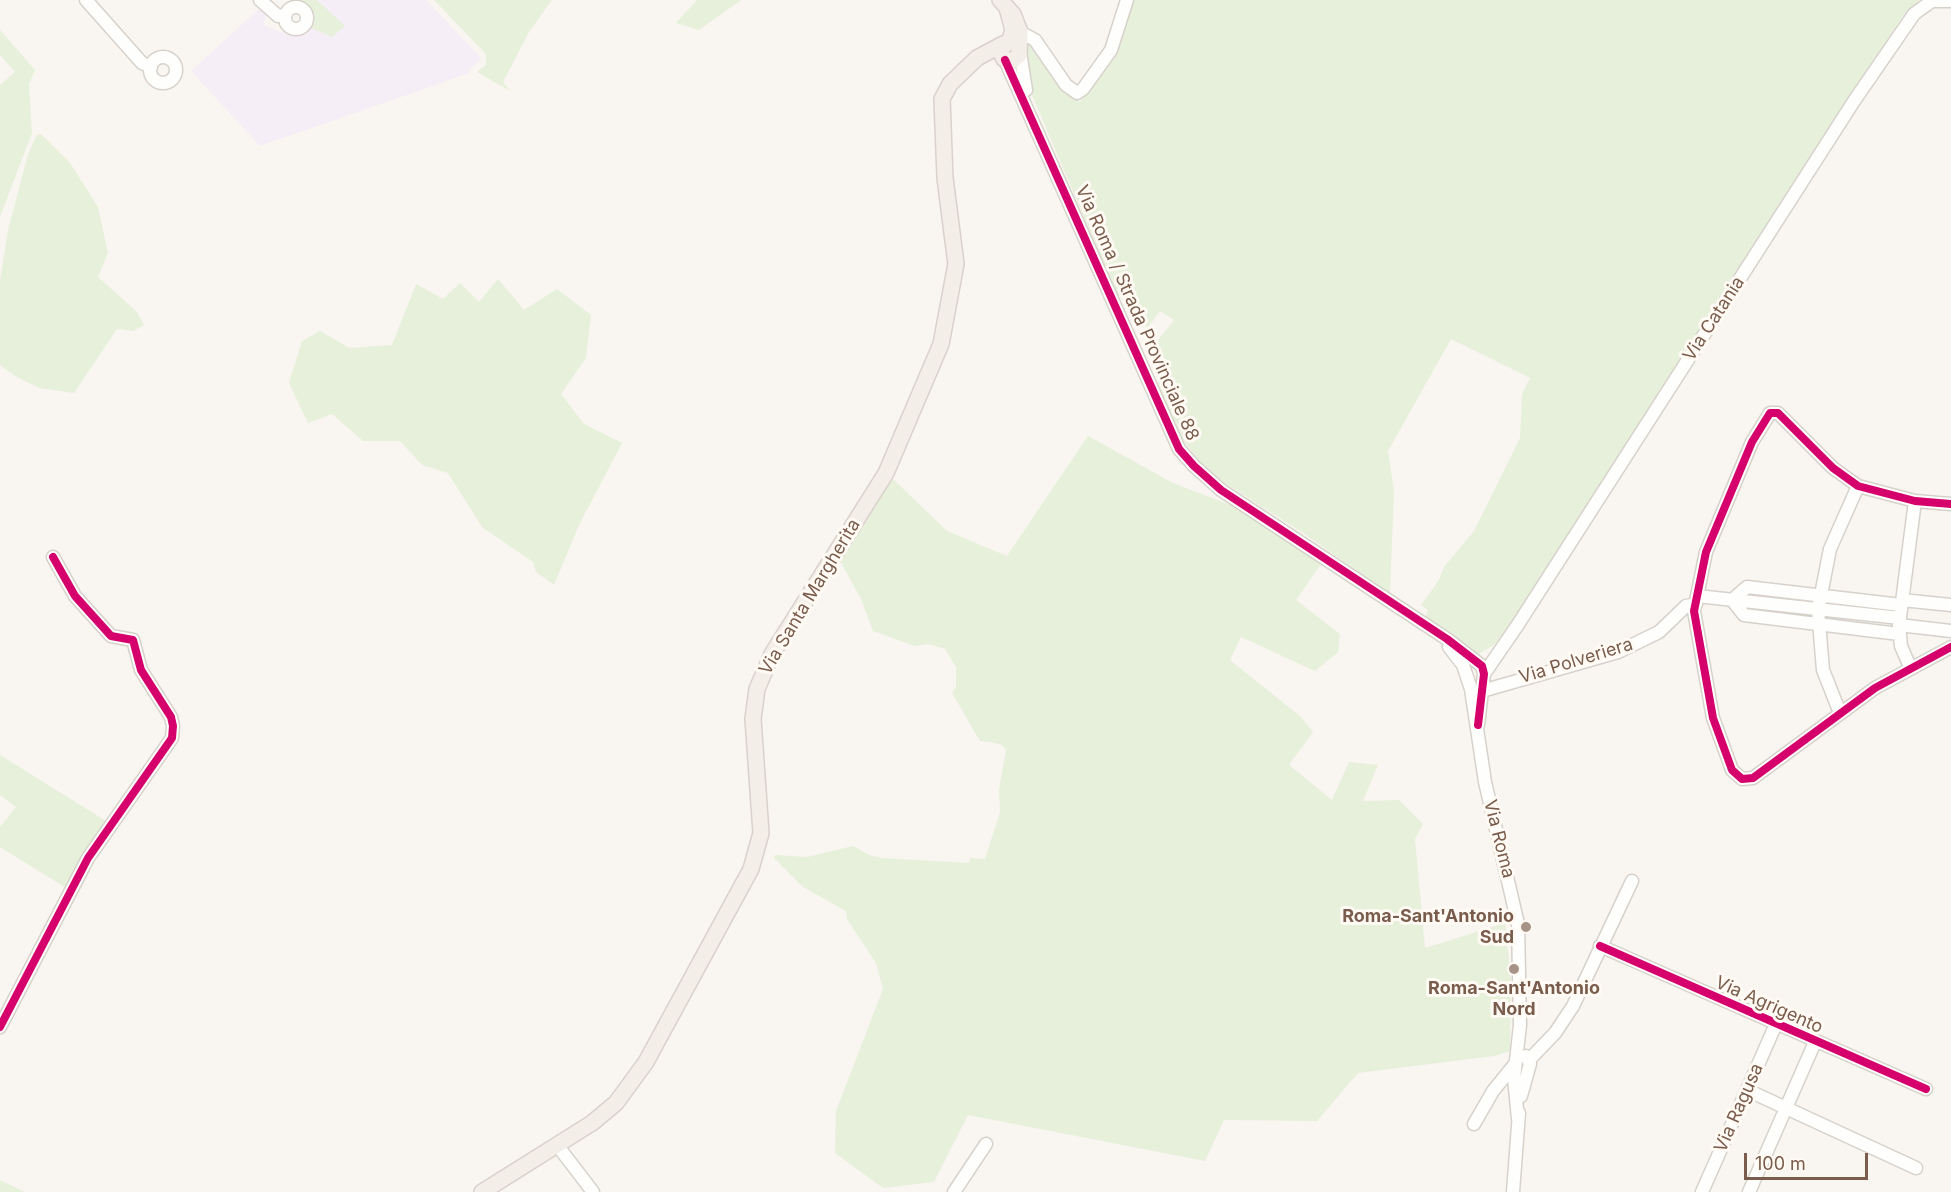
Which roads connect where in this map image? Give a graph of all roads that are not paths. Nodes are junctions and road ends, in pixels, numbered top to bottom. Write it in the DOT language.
graph roads {
  1 [pos="86,0"];
  2 [pos="261,0"];
  3 [pos="1127,0"];
  4 [pos="1951,1"];
  5 [pos="1003,4"];
  6 [pos="285,15"];
  7 [pos="1012,48"];
  8 [pos="151,67"];
  9 [pos="1858,486"];
  10 [pos="1915,501"];
  11 [pos="1951,504"];
  12 [pos="53,557"];
  13 [pos="1819,595"];
  14 [pos="1696,600"];
  15 [pos="1732,600"];
  16 [pos="1902,602"];
  17 [pos="1951,605"];
  18 [pos="1818,610"];
  19 [pos="1818,624"];
  20 [pos="1900,626"];
  21 [pos="1951,631"];
  22 [pos="1951,647"];
  23 [pos="1910,667"];
  24 [pos="1475,669"];
  25 [pos="1482,691"];
  26 [pos="1840,713"];
  27 [pos="1478,725"];
  28 [pos="1632,880"];
  29 [pos="1600,946"];
  30 [pos="1776,1024"];
  31 [pos="0,1027"];
  32 [pos="1815,1042"];
  33 [pos="1522,1061"];
  34 [pos="1518,1083"];
  35 [pos="1926,1089"];
  36 [pos="1747,1090"];
  37 [pos="1493,1091"];
  38 [pos="1786,1108"];
  39 [pos="1474,1124"];
  40 [pos="986,1144"];
  41 [pos="557,1145"];
  42 [pos="1916,1168"];
  43 [pos="482,1192"];
  44 [pos="593,1192"];
  45 [pos="954,1192"];
  46 [pos="1513,1192"];
  47 [pos="1702,1192"];
  48 [pos="1749,1192"];
  1 -- 8 [label="street"];
  2 -- 6 [label="street"];
  3 -- 7 [label="street"];
  4 -- 24 [label="street, Via Catania"];
  5 -- 7 [label="main road"];
  7 -- 24 [label="street, Via Roma / Strada Provinciale 88"];
  7 -- 41 [label="main road, Via Santa Margherita"];
  9 -- 10 [label="street"];
  9 -- 13 [label="street"];
  9 -- 14 [label="street"];
  10 -- 11 [label="street"];
  10 -- 16 [label="street"];
  12 -- 31 [label="street"];
  13 -- 15 [label="street"];
  13 -- 16 [label="street"];
  13 -- 18 [label="street"];
  14 -- 15 [label="street"];
  14 -- 25 [label="street, Via Polveriera"];
  14 -- 26 [label="street"];
  15 -- 18 [label="street"];
  15 -- 19 [label="street"];
  16 -- 17 [label="street"];
  16 -- 20 [label="street"];
  18 -- 19 [label="street"];
  18 -- 20 [label="street"];
  19 -- 20 [label="street"];
  19 -- 26 [label="street"];
  20 -- 21 [label="street"];
  20 -- 23 [label="street"];
  22 -- 23 [label="street"];
  23 -- 26 [label="street"];
  24 -- 25 [label="street"];
  24 -- 27 [label="street"];
  25 -- 27 [label="street"];
  27 -- 33 [label="street, Via Roma"];
  28 -- 29 [label="street"];
  29 -- 30 [label="street, Via Agrigento"];
  29 -- 33 [label="street"];
  30 -- 32 [label="street, Via Agrigento"];
  30 -- 36 [label="street, Via Ragusa"];
  32 -- 35 [label="street, Via Agrigento"];
  32 -- 38 [label="street"];
  33 -- 34 [label="street, Via Roma"];
  33 -- 37 [label="street"];
  34 -- 37 [label="street"];
  34 -- 46 [label="street, Via Roma"];
  36 -- 38 [label="street"];
  36 -- 47 [label="street, Via Ragusa"];
  37 -- 39 [label="street"];
  38 -- 42 [label="street"];
  38 -- 48 [label="street"];
  40 -- 45 [label="street"];
  41 -- 43 [label="main road, Via Santa Margherita"];
  41 -- 44 [label="street"];
}
